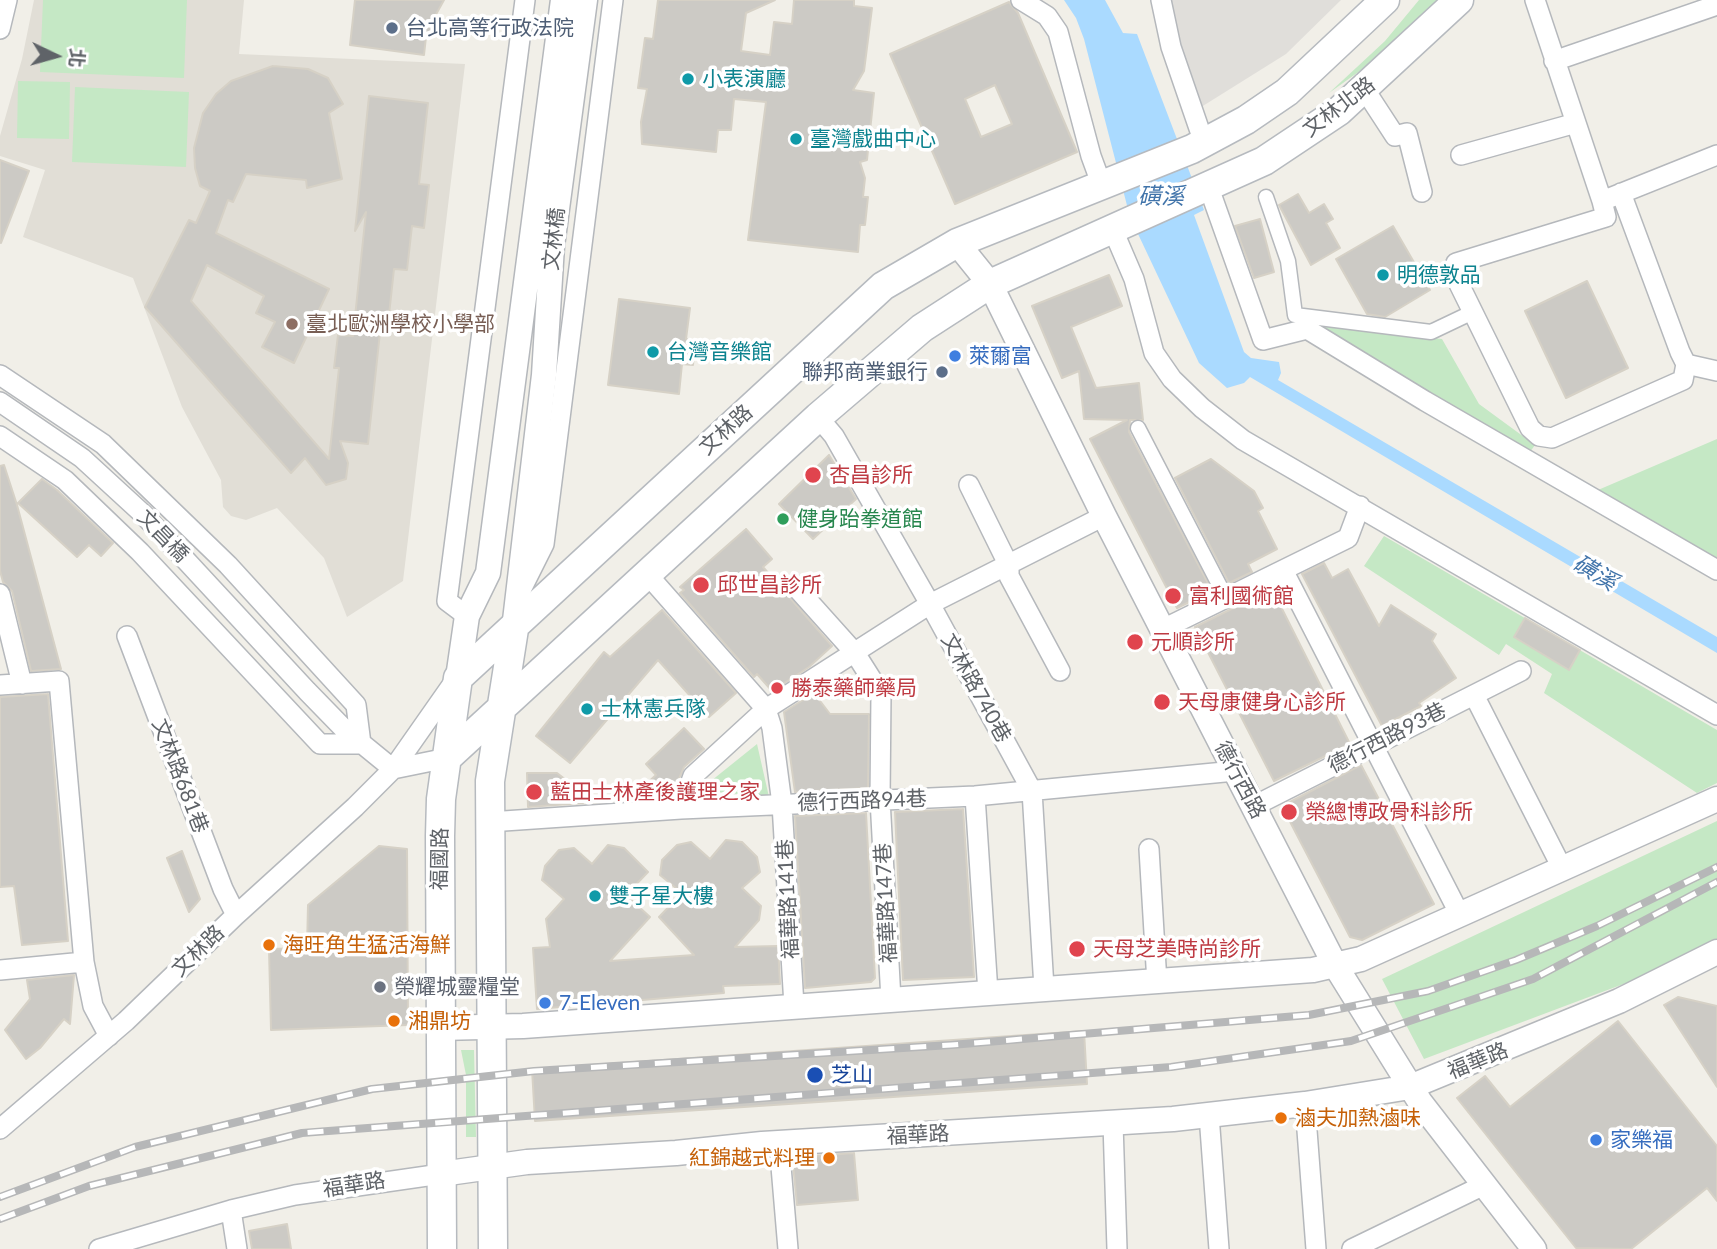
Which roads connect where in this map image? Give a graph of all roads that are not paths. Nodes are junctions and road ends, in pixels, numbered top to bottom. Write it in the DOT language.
graph roads {
  1 [pos="7,0"];
  2 [pos="525,0"];
  3 [pos="563,0"];
  4 [pos="584,0"];
  5 [pos="613,0"];
  6 [pos="1021,0"];
  7 [pos="1161,0"];
  8 [pos="1459,0"];
  9 [pos="1535,0"];
  10 [pos="1378,2"];
  11 [pos="1717,5"];
  12 [pos="0,29"];
  13 [pos="1554,61"];
  14 [pos="1365,90"];
  15 [pos="1576,123"];
  16 [pos="1198,146"];
  17 [pos="1461,155"];
  18 [pos="1716,158"];
  19 [pos="1112,182"];
  20 [pos="1205,189"];
  21 [pos="1422,192"];
  22 [pos="1621,193"];
  23 [pos="1266,197"];
  24 [pos="1602,201"];
  25 [pos="1120,228"];
  26 [pos="957,243"];
  27 [pos="990,284"];
  28 [pos="1473,312"];
  29 [pos="1686,364"];
  30 [pos="1717,371"];
  31 [pos="0,375"];
  32 [pos="0,402"];
  33 [pos="818,416"];
  34 [pos="1138,428"];
  35 [pos="0,436"];
  36 [pos="501,477"];
  37 [pos="969,485"];
  38 [pos="1360,506"];
  39 [pos="1104,516"];
  40 [pos="1009,566"];
  41 [pos="1283,570"];
  42 [pos="1717,570"];
  43 [pos="647,574"];
  44 [pos="794,585"];
  45 [pos="520,592"];
  46 [pos="0,594"];
  47 [pos="1226,598"];
  48 [pos="930,604"];
  49 [pos="467,616"];
  50 [pos="514,629"];
  51 [pos="1163,629"];
  52 [pos="127,636"];
  53 [pos="855,653"];
  54 [pos="1060,671"];
  55 [pos="1521,671"];
  56 [pos="458,678"];
  57 [pos="22,684"];
  58 [pos="0,685"];
  59 [pos="1474,695"];
  60 [pos="766,709"];
  61 [pos="501,712"];
  62 [pos="1717,715"];
  63 [pos="361,744"];
  64 [pos="1373,746"];
  65 [pos="447,758"];
  66 [pos="393,769"];
  67 [pos="1235,771"];
  68 [pos="1032,791"];
  69 [pos="975,796"];
  70 [pos="880,799"];
  71 [pos="1717,799"];
  72 [pos="782,804"];
  73 [pos="1254,806"];
  74 [pos="681,809"];
  75 [pos="489,822"];
  76 [pos="1149,849"];
  77 [pos="1562,868"];
  78 [pos="1459,913"];
  79 [pos="236,915"];
  80 [pos="1717,952"];
  81 [pos="84,962"];
  82 [pos="1335,965"];
  83 [pos="0,970"];
  84 [pos="1157,983"];
  85 [pos="1045,988"];
  86 [pos="988,993"];
  87 [pos="891,1000"];
  88 [pos="794,1006"];
  89 [pos="489,1026"];
  90 [pos="440,1028"];
  91 [pos="109,1036"];
  92 [pos="1410,1087"];
  93 [pos="1305,1104"];
  94 [pos="1209,1115"];
  95 [pos="1113,1124"];
  96 [pos="0,1129"];
  97 [pos="779,1143"];
  98 [pos="491,1167"];
  99 [pos="441,1174"];
  100 [pos="1484,1185"];
  101 [pos="230,1210"];
  102 [pos="99,1249"];
  103 [pos="237,1249"];
  104 [pos="442,1249"];
  105 [pos="492,1249"];
  106 [pos="788,1249"];
  107 [pos="1118,1249"];
  108 [pos="1219,1249"];
  109 [pos="1316,1249"];
  110 [pos="1352,1249"];
  111 [pos="1534,1249"];
  1 -- 12 [label="street"];
  2 -- 49 [label="street"];
  3 -- 36 [label="street, 文林橋"];
  4 -- 45 [label="street, 文林橋"];
  5 -- 45 [label="street"];
  6 -- 19 [label="street"];
  7 -- 16 [label="street"];
  8 -- 14 [label="main road, 文林北路"];
  9 -- 13 [label="street"];
  10 -- 16 [label="main road, 文林北路"];
  11 -- 13 [label="street"];
  13 -- 15 [label="street"];
  14 -- 20 [label="main road, 文林北路"];
  14 -- 21 [label="street"];
  15 -- 17 [label="street"];
  15 -- 24 [label="street"];
  16 -- 19 [label="main road, 文林北路"];
  18 -- 22 [label="street"];
  19 -- 26 [label="main road, 文林路"];
  20 -- 25 [label="main road, 文林北路"];
  20 -- 42 [label="street"];
  22 -- 24 [label="street"];
  22 -- 29 [label="street"];
  23 -- 28 [label="street"];
  24 -- 28 [label="street"];
  25 -- 27 [label="main road"];
  25 -- 38 [label="street"];
  26 -- 27 [label="street, 德行西路"];
  26 -- 50 [label="main road, 文林路"];
  27 -- 33 [label="main road"];
  27 -- 39 [label="street, 德行西路"];
  28 -- 29 [label="street"];
  29 -- 30 [label="street"];
  31 -- 63 [label="street"];
  32 -- 63 [label="street, 文昌橋"];
  33 -- 43 [label="main road"];
  33 -- 48 [label="street, 文林路740巷"];
  34 -- 47 [label="street"];
  35 -- 63 [label="street"];
  36 -- 49 [label="street, 福國路"];
  37 -- 40 [label="street"];
  38 -- 41 [label="street"];
  38 -- 62 [label="street"];
  39 -- 40 [label="street"];
  39 -- 51 [label="street, 德行西路"];
  40 -- 48 [label="street"];
  40 -- 54 [label="street"];
  41 -- 47 [label="street"];
  41 -- 64 [label="street"];
  43 -- 60 [label="street"];
  43 -- 61 [label="main road"];
  44 -- 53 [label="street, 福華路147巷"];
  45 -- 50 [label="street"];
  46 -- 57 [label="street"];
  47 -- 51 [label="street"];
  48 -- 53 [label="street"];
  48 -- 68 [label="street, 文林路740巷"];
  49 -- 56 [label="street, 福國路"];
  50 -- 56 [label="main road, 文林路"];
  50 -- 61 [label="main road"];
  51 -- 67 [label="street, 德行西路"];
  52 -- 79 [label="street, 文林路681巷"];
  53 -- 60 [label="street"];
  53 -- 70 [label="street, 福華路147巷"];
  55 -- 59 [label="street, 德行西路93巷"];
  56 -- 65 [label="main road, 福國路"];
  56 -- 66 [label="street, 文林路"];
  57 -- 58 [label="street"];
  57 -- 81 [label="street"];
  59 -- 64 [label="street, 德行西路93巷"];
  59 -- 77 [label="street"];
  60 -- 72 [label="street, 福華路141巷"];
  60 -- 74 [label="street"];
  61 -- 65 [label="main road"];
  61 -- 75 [label="main road"];
  63 -- 66 [label="street, 文昌橋"];
  64 -- 73 [label="street, 德行西路93巷"];
  64 -- 78 [label="street"];
  65 -- 66 [label="street"];
  65 -- 90 [label="main road, 福國路"];
  66 -- 79 [label="street, 文林路"];
  67 -- 68 [label="street, 德行西路94巷"];
  67 -- 73 [label="street, 德行西路"];
  68 -- 69 [label="street, 德行西路94巷"];
  68 -- 85 [label="street, 文林路740巷"];
  69 -- 70 [label="street, 德行西路94巷"];
  69 -- 86 [label="street"];
  70 -- 72 [label="street, 德行西路94巷"];
  70 -- 87 [label="street, 福華路147巷"];
  71 -- 77 [label="street"];
  72 -- 74 [label="street, 德行西路94巷"];
  72 -- 88 [label="street, 福華路141巷"];
  73 -- 82 [label="street, 德行西路"];
  74 -- 75 [label="street, 德行西路94巷"];
  75 -- 89 [label="main road"];
  76 -- 84 [label="street"];
  77 -- 78 [label="street"];
  78 -- 82 [label="street"];
  79 -- 91 [label="street, 文林路"];
  80 -- 92 [label="street, 福華路"];
  81 -- 83 [label="street"];
  81 -- 91 [label="street"];
  82 -- 84 [label="street"];
  82 -- 92 [label="street, 德行西路"];
  84 -- 85 [label="street"];
  85 -- 86 [label="street"];
  86 -- 87 [label="street"];
  87 -- 88 [label="street"];
  88 -- 89 [label="street"];
  89 -- 90 [label="street"];
  89 -- 98 [label="main road"];
  90 -- 99 [label="main road, 福國路"];
  91 -- 96 [label="street, 文林路"];
  92 -- 93 [label="street, 福華路"];
  92 -- 100 [label="street, 德行西路"];
  93 -- 94 [label="street, 福華路"];
  93 -- 109 [label="street"];
  94 -- 95 [label="street, 福華路"];
  94 -- 108 [label="street"];
  95 -- 97 [label="street, 福華路"];
  95 -- 107 [label="street"];
  97 -- 98 [label="street, 福華路"];
  97 -- 106 [label="street"];
  98 -- 99 [label="street, 福華路"];
  98 -- 105 [label="main road"];
  99 -- 101 [label="street, 福華路"];
  99 -- 104 [label="main road, 福國路"];
  100 -- 110 [label="street"];
  100 -- 111 [label="street, 德行西路"];
  101 -- 102 [label="street, 福華路"];
  101 -- 103 [label="street"];
}
